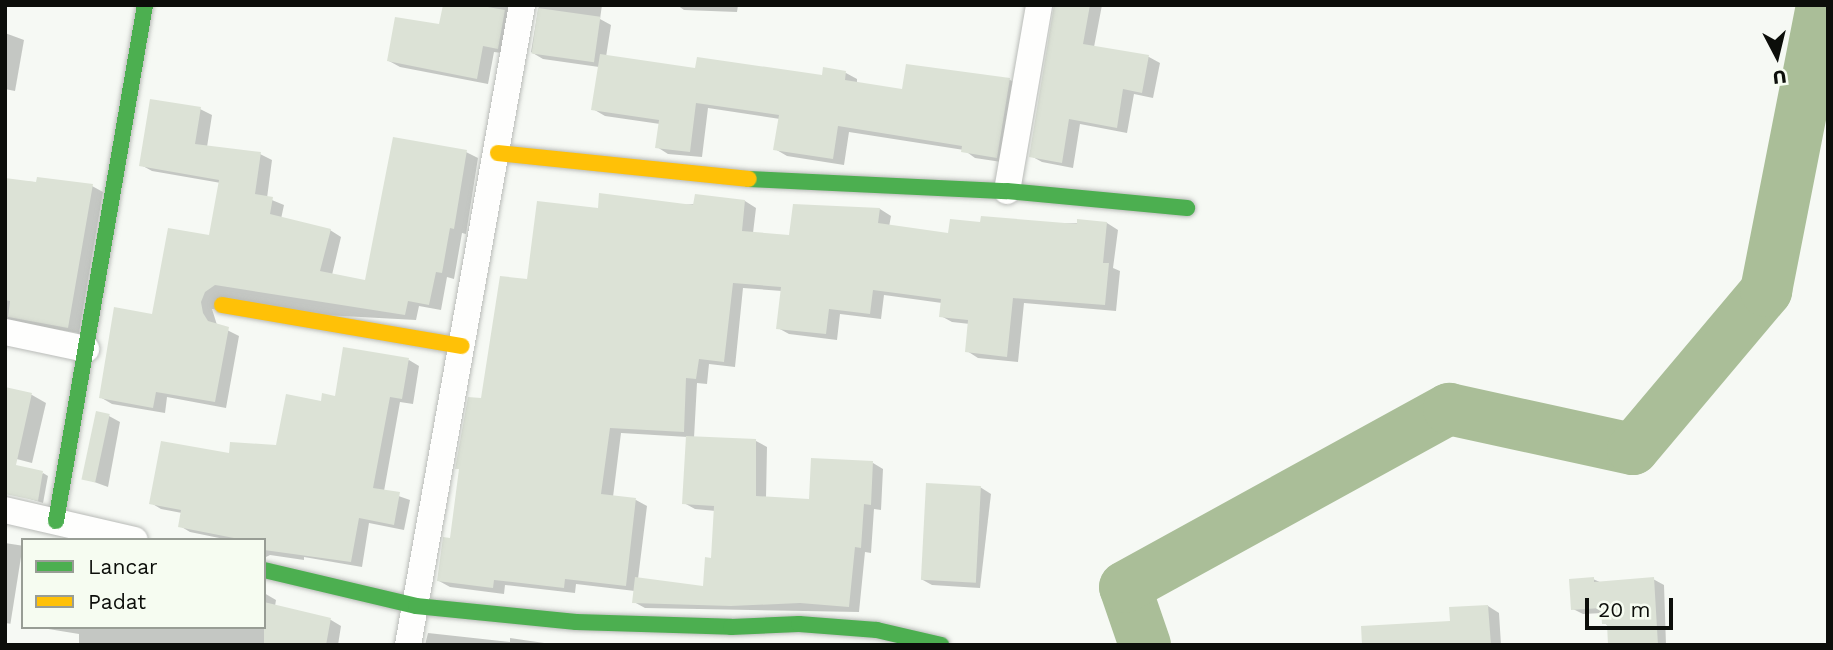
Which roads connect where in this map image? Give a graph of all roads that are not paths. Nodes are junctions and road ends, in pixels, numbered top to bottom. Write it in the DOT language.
graph roads {
  1 [pos="145,5"];
  2 [pos="522,5"];
  3 [pos="1038,5"];
  4 [pos="498,153"];
  5 [pos="1007,191"];
  6 [pos="1187,208"];
  7 [pos="222,305"];
  8 [pos="5,332"];
  9 [pos="462,346"];
  10 [pos="86,349"];
  11 [pos="5,510"];
  12 [pos="56,521"];
  13 [pos="127,538"];
  14 [pos="266,570"];
  15 [pos="416,606"];
  16 [pos="730,636"];
  17 [pos="408,645"];
  18 [pos="941,645"];
  1 -- 10 [label="street"];
  2 -- 4 [label="street"];
  3 -- 5 [label="street"];
  4 -- 5 [label="street"];
  4 -- 9 [label="street"];
  5 -- 6 [label="street"];
  7 -- 9 [label="street"];
  8 -- 10 [label="street"];
  9 -- 15 [label="street"];
  10 -- 12 [label="street"];
  11 -- 12 [label="street"];
  12 -- 13 [label="street"];
  14 -- 15 [label="street"];
  15 -- 16 [label="street"];
  15 -- 17 [label="street"];
  16 -- 18 [label="street"];
}
